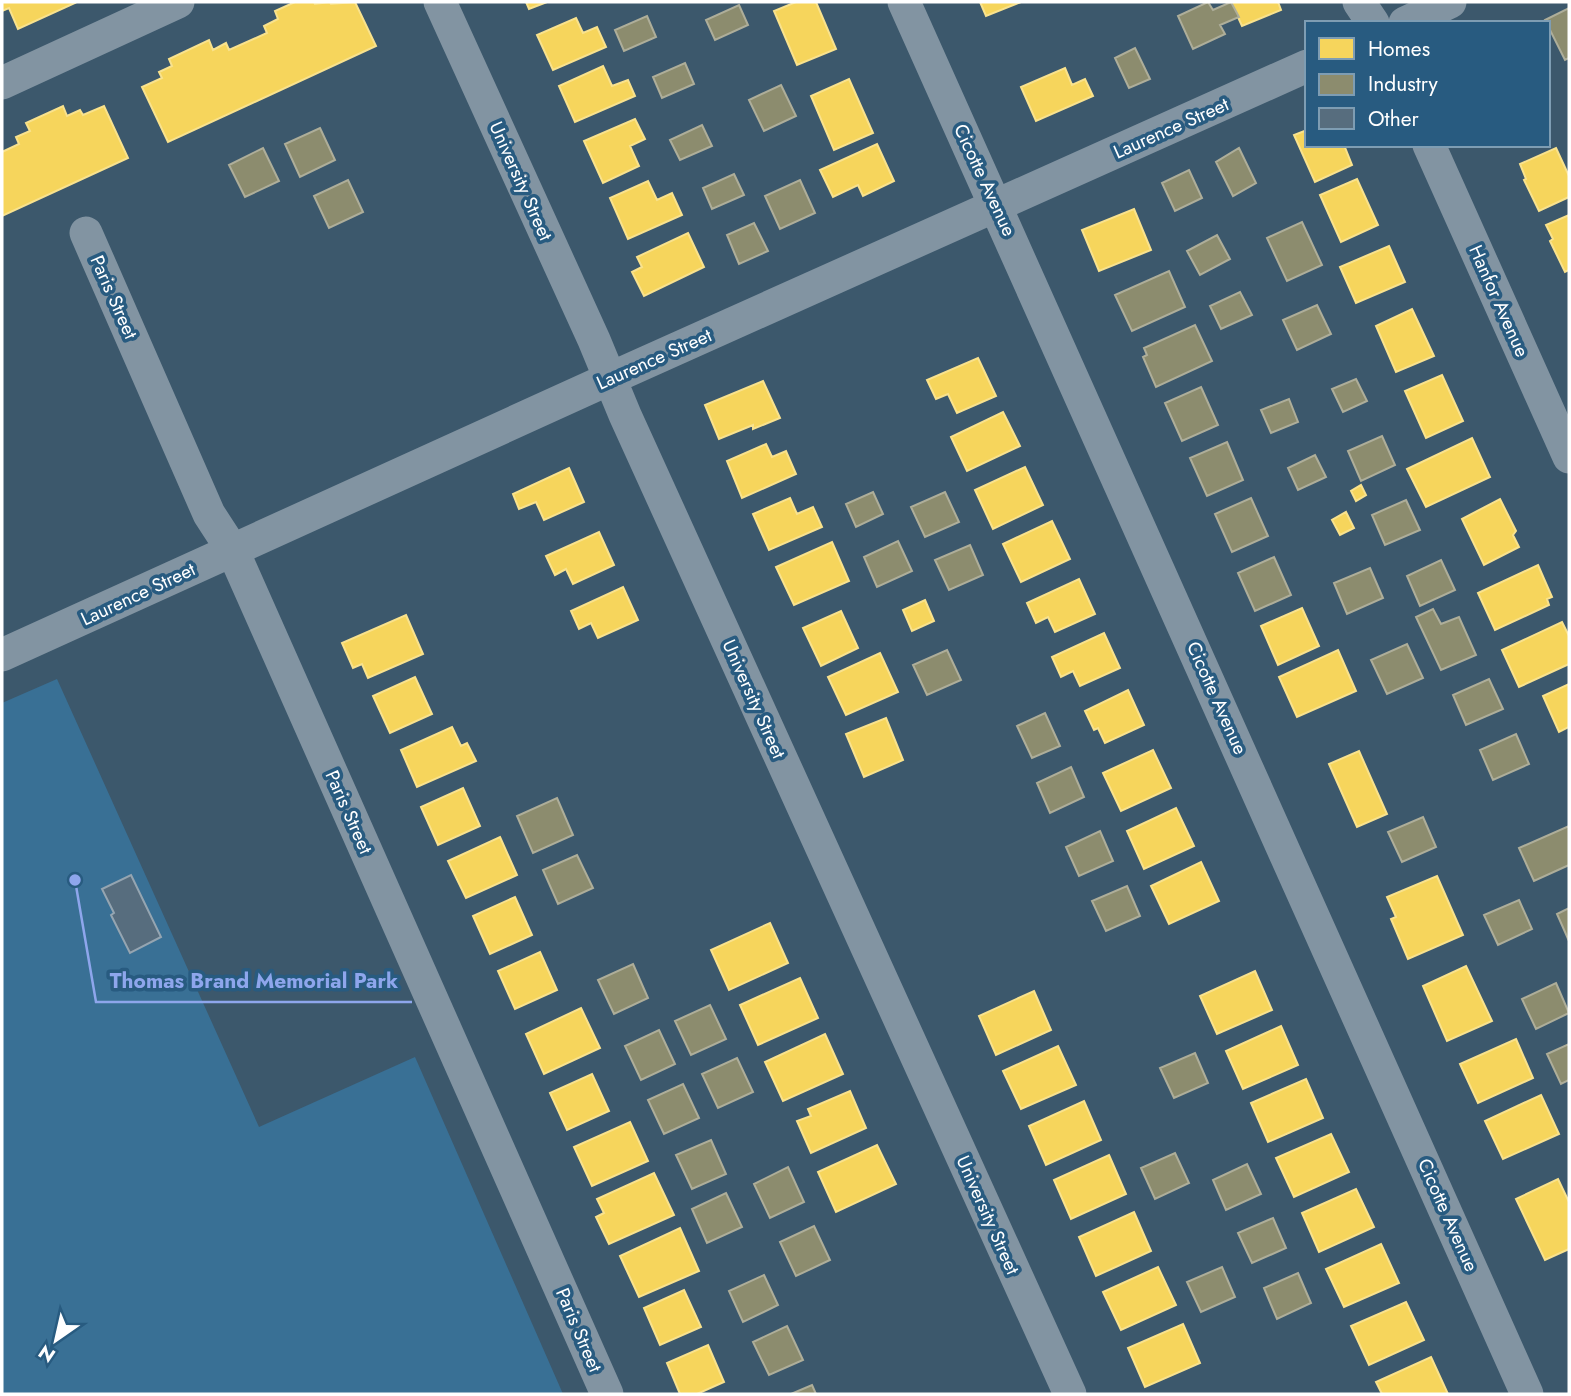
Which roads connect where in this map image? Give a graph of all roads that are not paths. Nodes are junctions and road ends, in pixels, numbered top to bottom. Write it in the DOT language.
graph roads {
  1 [pos="178,2"];
  2 [pos="440,2"];
  3 [pos="904,2"];
  4 [pos="1359,2"];
  5 [pos="1451,2"];
  6 [pos="1372,21"];
  7 [pos="1409,21"];
  8 [pos="1305,67"];
  9 [pos="2,83"];
  10 [pos="1430,147"];
  11 [pos="997,205"];
  12 [pos="86,233"];
  13 [pos="609,379"];
  14 [pos="1569,457"];
  15 [pos="233,551"];
  16 [pos="2,655"];
  17 [pos="607,1394"];
  18 [pos="1070,1394"];
  19 [pos="1527,1394"];
  1 -- 9 [label="street"];
  2 -- 13 [label="street, University Street"];
  3 -- 11 [label="street, Cicotte Avenue"];
  4 -- 6 [label="street"];
  5 -- 7 [label="street"];
  8 -- 11 [label="street, Laurence Street"];
  10 -- 14 [label="street, Hanfor Avenue"];
  11 -- 13 [label="street, Laurence Street"];
  11 -- 19 [label="street, Cicotte Avenue"];
  12 -- 15 [label="street, Paris Street"];
  13 -- 15 [label="street, Laurence Street"];
  13 -- 18 [label="street, University Street"];
  15 -- 16 [label="street, Laurence Street"];
  15 -- 17 [label="street, Paris Street"];
}
